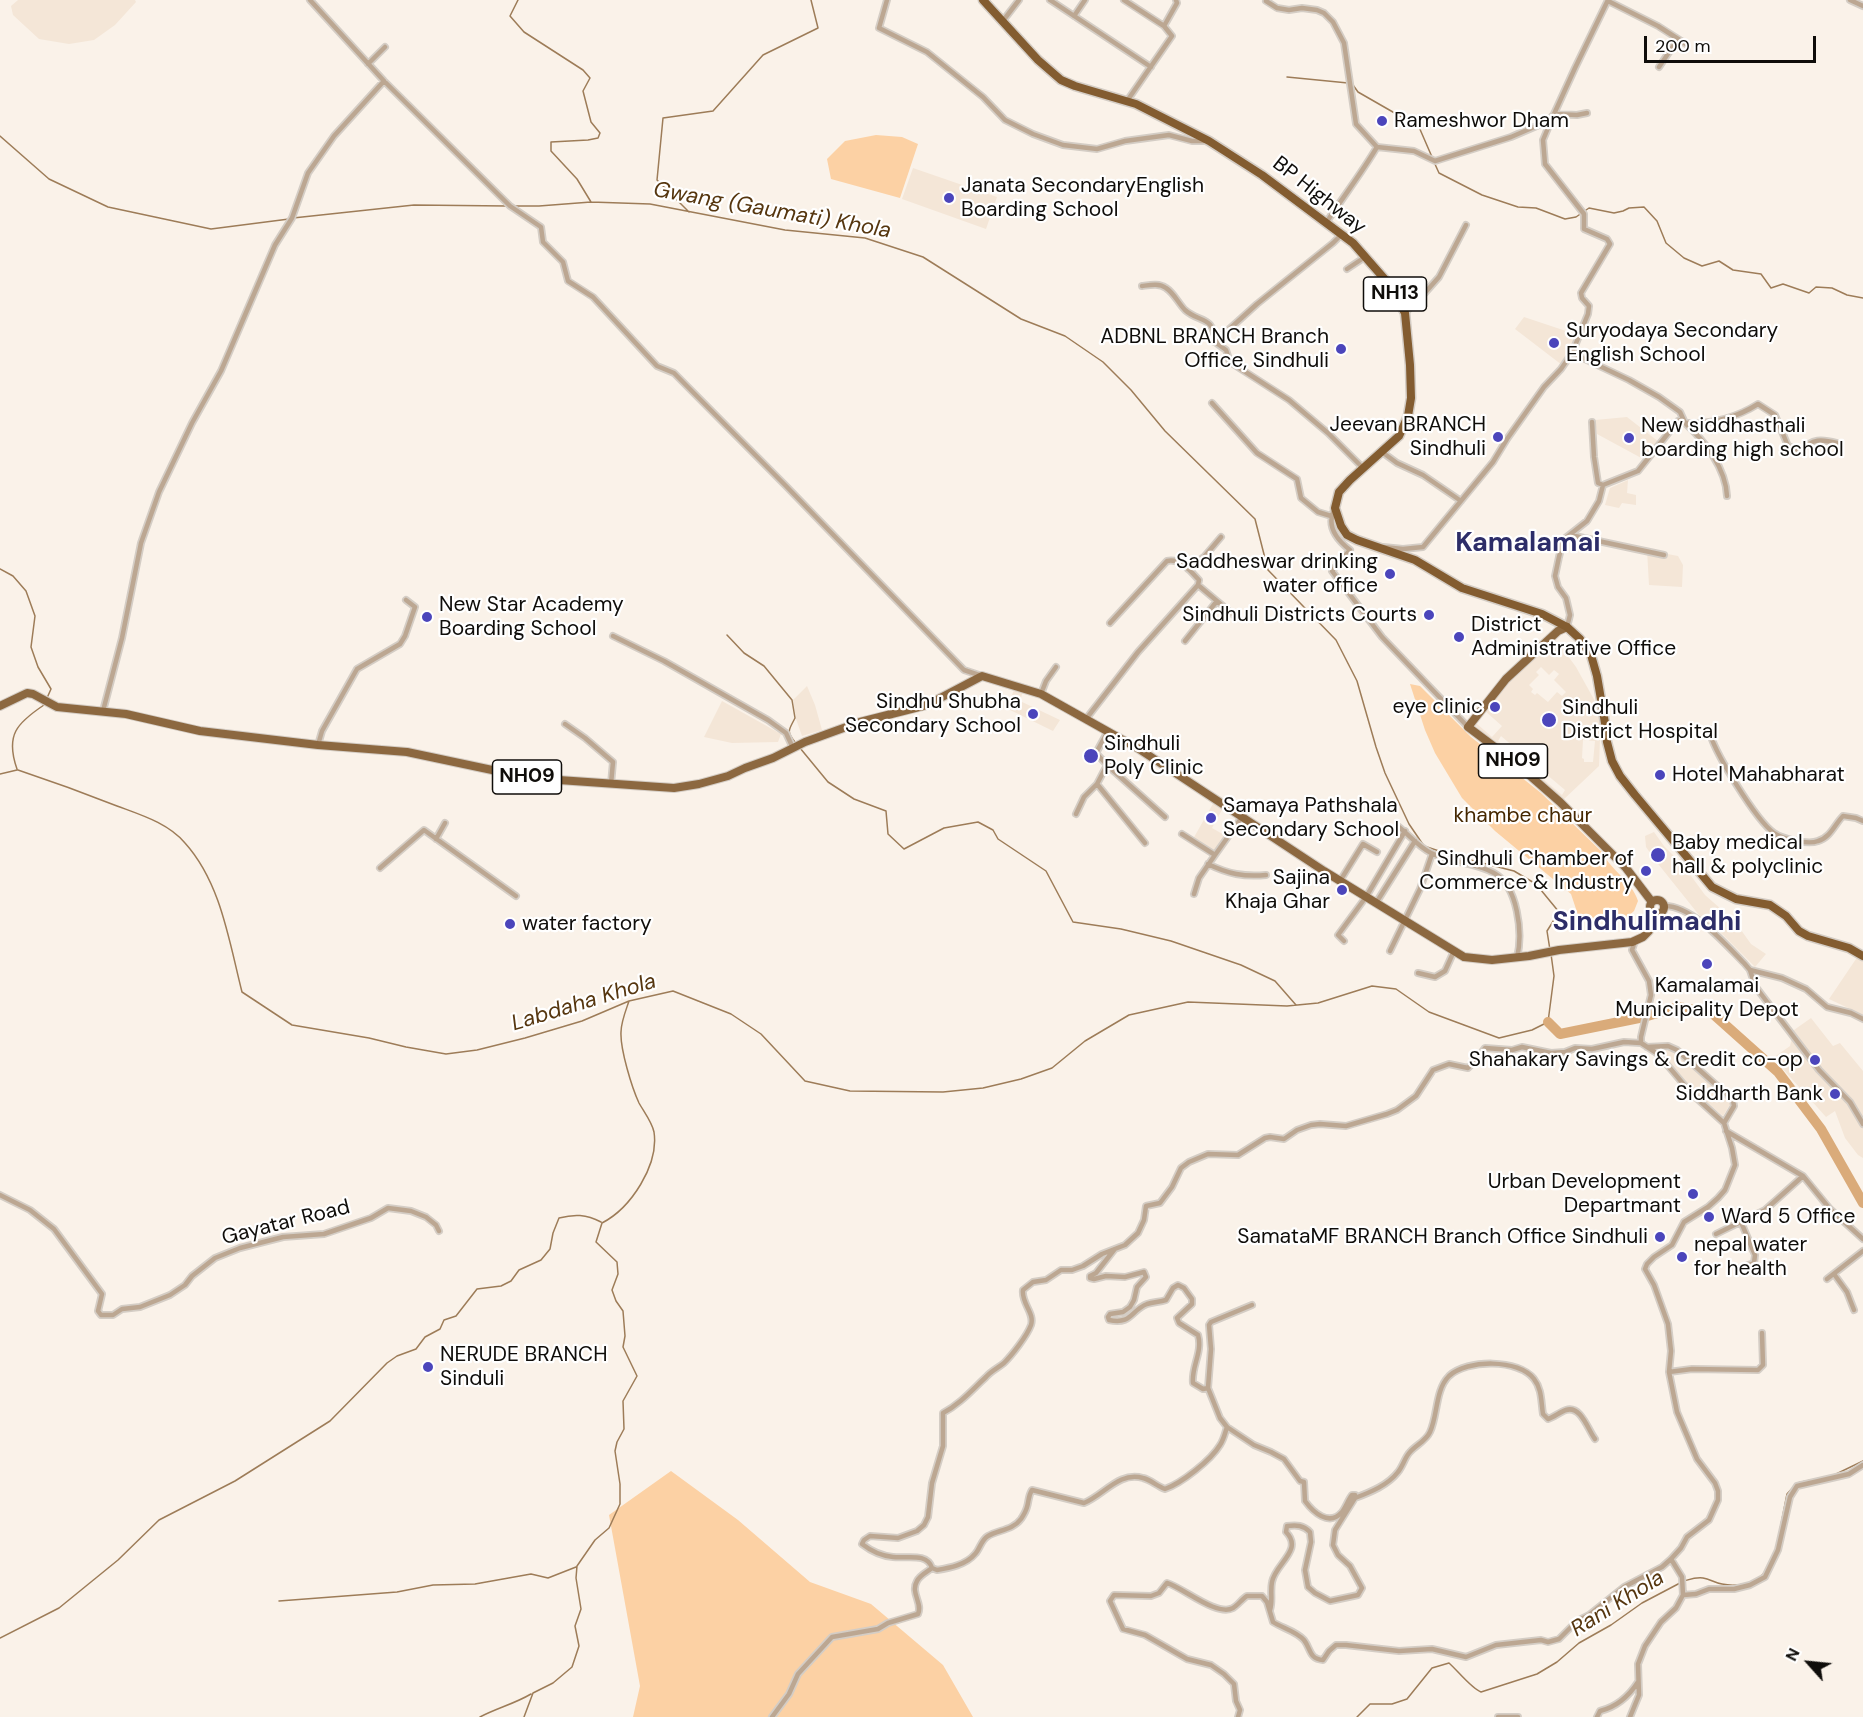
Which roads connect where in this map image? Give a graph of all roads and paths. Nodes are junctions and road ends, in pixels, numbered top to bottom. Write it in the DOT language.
graph roads {
  1 [pos="310,0"];
  2 [pos="886,0"];
  3 [pos="983,0"];
  4 [pos="1019,0"];
  5 [pos="1050,0"];
  6 [pos="1085,0"];
  7 [pos="1124,0"];
  8 [pos="1176,0"];
  9 [pos="1850,0"];
  10 [pos="1608,1"];
  11 [pos="1266,2"];
  12 [pos="1857,2"];
  13 [pos="1863,6"];
  14 [pos="1074,16"];
  15 [pos="1002,22"];
  16 [pos="1164,26"];
  17 [pos="1678,39"];
  18 [pos="1686,44"];
  19 [pos="385,47"];
  20 [pos="368,64"];
  21 [pos="1151,67"];
  22 [pos="1659,67"];
  23 [pos="384,81"];
  24 [pos="1127,101"];
  25 [pos="1587,113"];
  26 [pos="1554,114"];
  27 [pos="1548,121"];
  28 [pos="1209,141"];
  29 [pos="1377,147"];
  30 [pos="1326,223"];
  31 [pos="1466,225"];
  32 [pos="1342,234"];
  33 [pos="1365,257"];
  34 [pos="1347,269"];
  35 [pos="1142,286"];
  36 [pos="1404,313"];
  37 [pos="1215,342"];
  38 [pos="1572,353"];
  39 [pos="1212,404"];
  40 [pos="1684,421"];
  41 [pos="1592,422"];
  42 [pos="1837,443"];
  43 [pos="1382,452"];
  44 [pos="1363,468"];
  45 [pos="1603,485"];
  46 [pos="1727,496"];
  47 [pos="1461,501"];
  48 [pos="1333,512"];
  49 [pos="1570,536"];
  50 [pos="1221,537"];
  51 [pos="1380,548"];
  52 [pos="1664,555"];
  53 [pos="1188,569"];
  54 [pos="1198,585"];
  55 [pos="406,600"];
  56 [pos="1217,601"];
  57 [pos="1236,617"];
  58 [pos="1110,623"];
  59 [pos="1567,627"];
  60 [pos="613,636"];
  61 [pos="1185,641"];
  62 [pos="1056,667"];
  63 [pos="982,676"];
  64 [pos="1041,694"];
  65 [pos="0,706"];
  66 [pos="103,711"];
  67 [pos="1086,719"];
  68 [pos="565,724"];
  69 [pos="1468,727"];
  70 [pos="1709,729"];
  71 [pos="1108,731"];
  72 [pos="318,746"];
  73 [pos="793,748"];
  74 [pos="1107,765"];
  75 [pos="611,784"];
  76 [pos="1097,784"];
  77 [pos="1076,814"];
  78 [pos="1165,817"];
  79 [pos="1242,817"];
  80 [pos="1863,821"];
  81 [pos="445,822"];
  82 [pos="1399,827"];
  83 [pos="1405,831"];
  84 [pos="1182,834"];
  85 [pos="436,839"];
  86 [pos="1415,841"];
  87 [pos="1145,843"];
  88 [pos="1377,852"];
  89 [pos="1393,852"];
  90 [pos="1432,854"];
  91 [pos="1215,855"];
  92 [pos="1404,858"];
  93 [pos="1208,864"];
  94 [pos="380,868"];
  95 [pos="1266,875"];
  96 [pos="1340,881"];
  97 [pos="1194,894"];
  98 [pos="516,896"];
  99 [pos="1366,897"];
  100 [pos="1652,902"];
  101 [pos="1376,903"];
  102 [pos="1664,906"];
  103 [pos="1655,914"];
  104 [pos="1405,921"];
  105 [pos="1344,941"];
  106 [pos="1635,941"];
  107 [pos="1390,951"];
  108 [pos="1454,951"];
  109 [pos="1863,956"];
  110 [pos="1516,958"];
  111 [pos="1750,970"];
  112 [pos="1418,972"];
  113 [pos="1863,1019"];
  114 [pos="1641,1043"];
  115 [pos="1647,1047"];
  116 [pos="1724,1123"];
  117 [pos="1863,1124"];
  118 [pos="1726,1131"];
  119 [pos="1803,1176"];
  120 [pos="0,1195"];
  121 [pos="1741,1222"];
  122 [pos="439,1231"];
  123 [pos="1716,1234"];
  124 [pos="1863,1239"];
  125 [pos="1116,1249"];
  126 [pos="1863,1251"];
  127 [pos="1740,1268"];
  128 [pos="1834,1274"];
  129 [pos="1827,1279"];
  130 [pos="1252,1305"];
  131 [pos="1854,1310"];
  132 [pos="1762,1333"];
  133 [pos="1669,1372"];
  134 [pos="1208,1388"];
  135 [pos="1227,1427"];
  136 [pos="1595,1439"];
  137 [pos="1863,1465"];
  138 [pos="1355,1498"];
  139 [pos="1671,1559"];
  140 [pos="932,1568"];
  141 [pos="1683,1594"];
  142 [pos="1270,1610"];
  143 [pos="1638,1682"];
  144 [pos="772,1717"];
  145 [pos="1238,1717"];
  146 [pos="1498,1717"];
  147 [pos="1518,1717"];
  148 [pos="1597,1717"];
  149 [pos="1630,1717"];
  1 -- 20 [label="street"];
  2 -- 28 [label="street"];
  3 -- 15 [label="highway, BP Highway / NH13"];
  4 -- 15 [label="street"];
  5 -- 14 [label="street"];
  6 -- 14 [label="street"];
  7 -- 16 [label="street"];
  8 -- 16 [label="street"];
  9 -- 12 [label="street"];
  10 -- 17 [label="street"];
  10 -- 26 [label="street"];
  11 -- 29 [label="street"];
  12 -- 13 [label="street"];
  14 -- 21 [label="street"];
  15 -- 24 [label="highway, BP Highway / NH13"];
  16 -- 21 [label="street"];
  17 -- 18 [label="street"];
  17 -- 22 [label="street"];
  19 -- 20 [label="street"];
  20 -- 23 [label="street"];
  21 -- 24 [label="street"];
  23 -- 63 [label="street"];
  23 -- 66 [label="street"];
  24 -- 28 [label="highway, BP Highway / NH13"];
  25 -- 26 [label="street"];
  26 -- 27 [label="street"];
  27 -- 29 [label="street"];
  27 -- 38 [label="street"];
  28 -- 30 [label="highway, BP Highway / NH13"];
  29 -- 30 [label="street"];
  30 -- 32 [label="highway, BP Highway / NH13"];
  31 -- 36 [label="street"];
  32 -- 33 [label="highway, BP Highway / NH13"];
  32 -- 37 [label="street"];
  33 -- 34 [label="street"];
  33 -- 36 [label="highway, BP Highway / NH13"];
  35 -- 37 [label="street"];
  36 -- 43 [label="highway, BP Highway / NH13"];
  37 -- 44 [label="street"];
  38 -- 40 [label="street"];
  38 -- 47 [label="street"];
  39 -- 48 [label="street"];
  40 -- 42 [label="street"];
  40 -- 45 [label="street"];
  40 -- 46 [label="street"];
  41 -- 45 [label="street"];
  43 -- 44 [label="highway, BP Highway / NH13"];
  43 -- 47 [label="street"];
  44 -- 48 [label="highway, BP Highway / NH13"];
  45 -- 49 [label="street"];
  47 -- 51 [label="street"];
  48 -- 51 [label="highway"];
  48 -- 69 [label="street"];
  49 -- 52 [label="street"];
  49 -- 59 [label="street"];
  50 -- 53 [label="street"];
  51 -- 59 [label="highway"];
  53 -- 54 [label="street"];
  53 -- 58 [label="street"];
  54 -- 56 [label="street"];
  54 -- 67 [label="street"];
  55 -- 72 [label="street"];
  56 -- 57 [label="street"];
  56 -- 61 [label="street"];
  59 -- 69 [label="main road, NH09"];
  59 -- 109 [label="highway"];
  60 -- 73 [label="street"];
  62 -- 64 [label="street"];
  63 -- 64 [label="main road"];
  63 -- 73 [label="main road, NH09"];
  64 -- 67 [label="main road"];
  65 -- 66 [label="main road, NH09"];
  66 -- 72 [label="main road, NH09"];
  67 -- 71 [label="main road"];
  68 -- 75 [label="street"];
  69 -- 100 [label="main road, NH09"];
  70 -- 80 [label="street"];
  71 -- 74 [label="street"];
  71 -- 79 [label="main road"];
  72 -- 75 [label="main road, NH09"];
  73 -- 75 [label="main road, NH09"];
  74 -- 76 [label="street"];
  74 -- 78 [label="street"];
  76 -- 77 [label="street"];
  76 -- 87 [label="street"];
  79 -- 91 [label="street"];
  79 -- 96 [label="main road"];
  81 -- 85 [label="street"];
  82 -- 83 [label="street"];
  83 -- 86 [label="street"];
  83 -- 89 [label="street"];
  84 -- 91 [label="street"];
  85 -- 94 [label="street"];
  85 -- 98 [label="street"];
  86 -- 90 [label="street"];
  86 -- 92 [label="street"];
  88 -- 96 [label="street"];
  89 -- 92 [label="street"];
  89 -- 99 [label="street"];
  90 -- 104 [label="street"];
  90 -- 110 [label="street"];
  91 -- 93 [label="street"];
  92 -- 101 [label="street"];
  93 -- 95 [label="street"];
  93 -- 97 [label="street"];
  96 -- 99 [label="main road"];
  99 -- 101 [label="main road"];
  99 -- 105 [label="street"];
  100 -- 102 [label="main road"];
  100 -- 103 [label="main road, NH09"];
  101 -- 104 [label="main road"];
  102 -- 103 [label="main road"];
  102 -- 111 [label="street"];
  103 -- 106 [label="main road"];
  104 -- 107 [label="street"];
  104 -- 108 [label="main road"];
  106 -- 110 [label="main road"];
  106 -- 114 [label="street"];
  108 -- 110 [label="main road"];
  108 -- 112 [label="street"];
  111 -- 113 [label="street"];
  111 -- 117 [label="street"];
  114 -- 115 [label="street"];
  114 -- 125 [label="street"];
  115 -- 116 [label="street"];
  115 -- 116 [label="street"];
  116 -- 118 [label="street"];
  118 -- 119 [label="street"];
  118 -- 133 [label="street"];
  119 -- 121 [label="street"];
  119 -- 124 [label="street"];
  120 -- 122 [label="street, Gayatar Road"];
  121 -- 123 [label="street"];
  121 -- 127 [label="street"];
  125 -- 134 [label="street"];
  125 -- 140 [label="street"];
  126 -- 128 [label="street"];
  128 -- 129 [label="street"];
  128 -- 131 [label="street"];
  130 -- 134 [label="street"];
  132 -- 133 [label="street"];
  133 -- 139 [label="street"];
  134 -- 135 [label="street"];
  135 -- 138 [label="street"];
  135 -- 140 [label="street"];
  136 -- 138 [label="street"];
  137 -- 141 [label="street"];
  138 -- 142 [label="street"];
  139 -- 141 [label="street"];
  139 -- 142 [label="street"];
  140 -- 144 [label="street"];
  141 -- 143 [label="street"];
  142 -- 145 [label="street"];
  143 -- 148 [label="street"];
  143 -- 149 [label="street"];
  146 -- 147 [label="street"];
}
